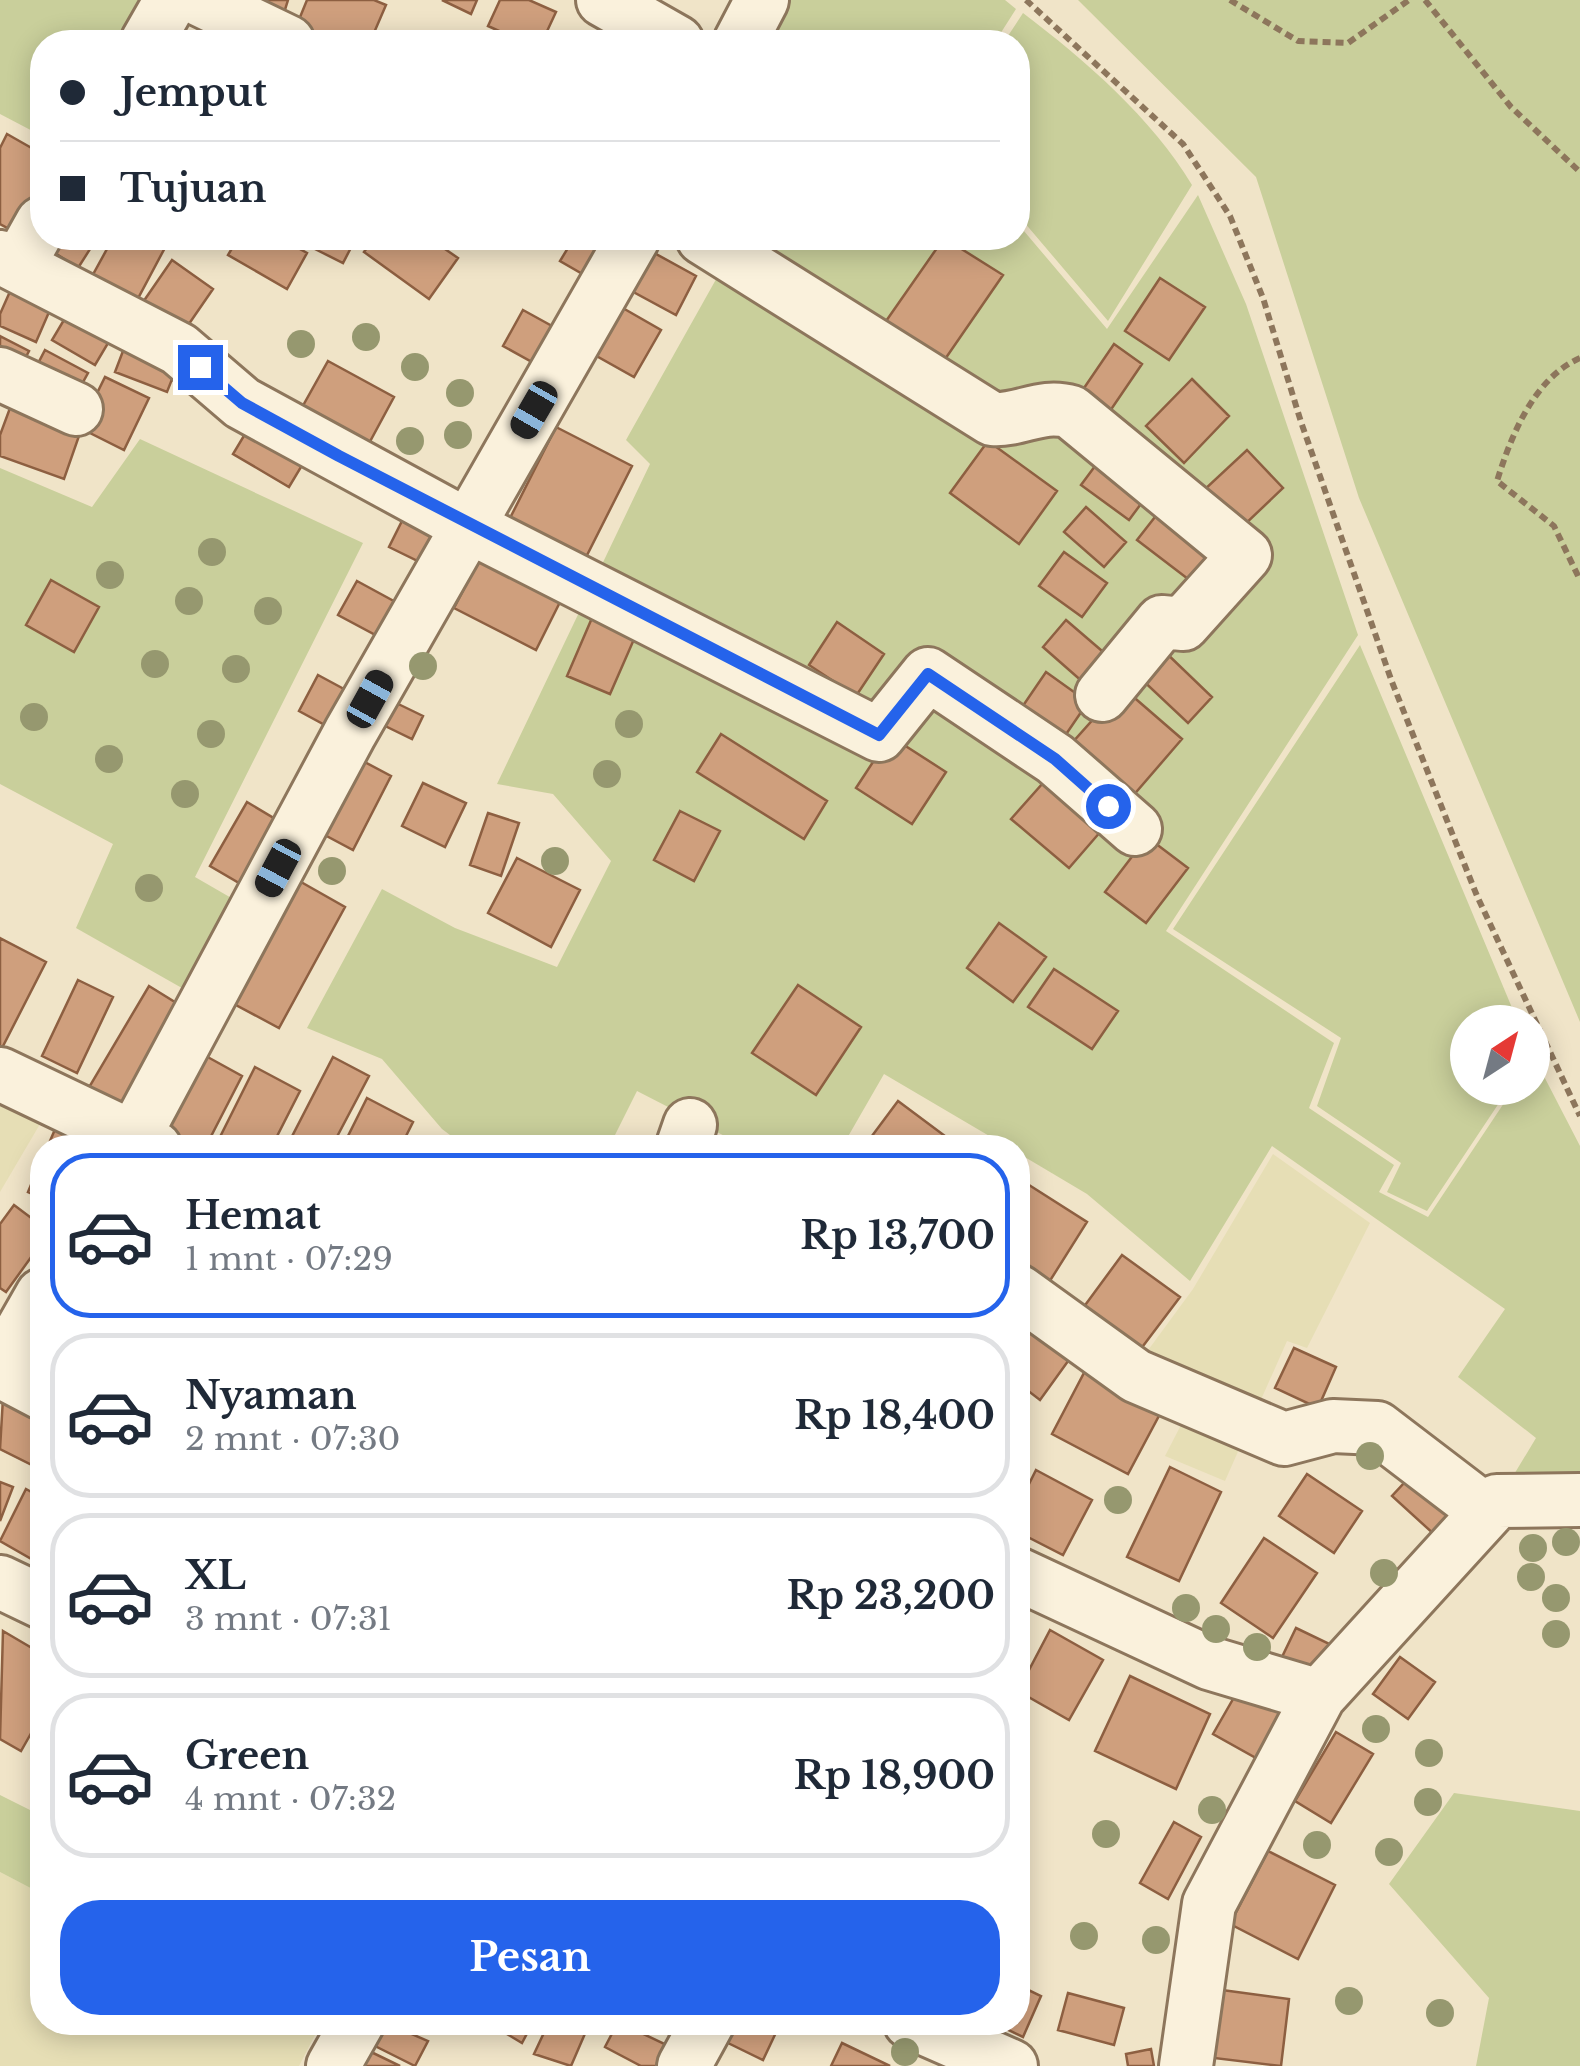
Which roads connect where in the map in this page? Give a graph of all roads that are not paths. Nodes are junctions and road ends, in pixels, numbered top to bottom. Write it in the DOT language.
graph roads {
  1 [pos="172,0"];
  2 [pos="201,0"];
  3 [pos="603,0"];
  4 [pos="762,0"];
  5 [pos="154,30"];
  6 [pos="263,30"];
  7 [pos="656,30"];
  8 [pos="746,30"];
  9 [pos="20,248"];
  10 [pos="627,250"];
  11 [pos="723,250"];
  12 [pos="0,374"];
  13 [pos="76,409"];
  14 [pos="468,526"];
  15 [pos="1102,696"];
  16 [pos="1135,830"];
  17 [pos="0,1074"];
  18 [pos="121,1135"];
  19 [pos="144,1135"];
  20 [pos="1030,1300"];
  21 [pos="30,1316"];
  22 [pos="0,1370"];
  23 [pos="30,1386"];
  24 [pos="1580,1500"];
  25 [pos="1486,1512"];
  26 [pos="1030,1580"];
  27 [pos="0,1582"];
  28 [pos="30,1596"];
  29 [pos="1319,1696"];
  30 [pos="350,2035"];
  31 [pos="701,2035"];
  32 [pos="940,2035"];
  33 [pos="332,2066"];
  34 [pos="684,2066"];
  35 [pos="1011,2066"];
  36 [pos="1186,2066"];
  1 -- 5 [label="street"];
  2 -- 6 [label="street"];
  3 -- 7 [label="street"];
  4 -- 8 [label="street"];
  9 -- 14 [label="street"];
  10 -- 14 [label="street"];
  11 -- 15 [label="street"];
  12 -- 13 [label="street"];
  14 -- 16 [label="street"];
  14 -- 19 [label="street"];
  17 -- 18 [label="street"];
  20 -- 25 [label="street"];
  21 -- 22 [label="street"];
  22 -- 23 [label="street"];
  24 -- 25 [label="street"];
  25 -- 29 [label="street"];
  26 -- 29 [label="street"];
  27 -- 28 [label="street"];
  29 -- 36 [label="street"];
  30 -- 33 [label="street"];
  31 -- 34 [label="street"];
  32 -- 35 [label="street"];
}
